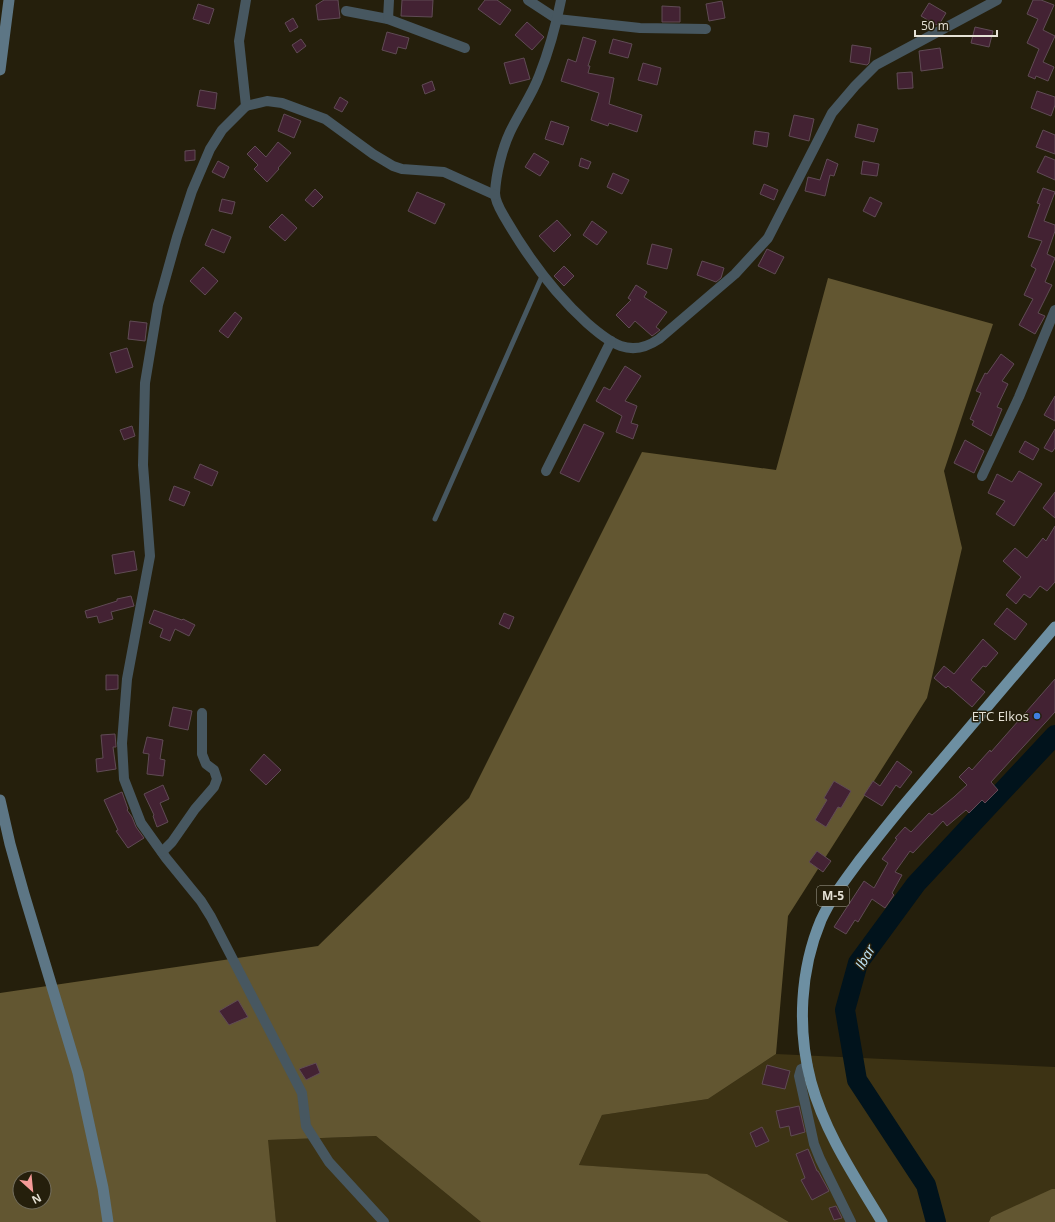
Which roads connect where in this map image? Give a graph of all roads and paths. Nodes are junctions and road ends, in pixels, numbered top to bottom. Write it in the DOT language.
graph roads {
  1 [pos="9,0"];
  2 [pos="246,0"];
  3 [pos="389,0"];
  4 [pos="528,0"];
  5 [pos="561,0"];
  6 [pos="997,0"];
  7 [pos="346,10"];
  8 [pos="388,19"];
  9 [pos="557,19"];
  10 [pos="706,29"];
  11 [pos="465,48"];
  12 [pos="0,70"];
  13 [pos="246,106"];
  14 [pos="495,195"];
  15 [pos="543,274"];
  16 [pos="1055,310"];
  17 [pos="611,341"];
  18 [pos="546,471"];
  19 [pos="982,476"];
  20 [pos="435,519"];
  21 [pos="1055,627"];
  22 [pos="202,713"];
  23 [pos="0,800"];
  24 [pos="162,852"];
  25 [pos="808,1066"];
  26 [pos="108,1222"];
  27 [pos="384,1222"];
  28 [pos="851,1222"];
  29 [pos="882,1222"];
  1 -- 12 [label="main road"];
  2 -- 13 [label="street"];
  3 -- 8 [label="street"];
  4 -- 9 [label="street"];
  5 -- 9 [label="street"];
  6 -- 17 [label="street"];
  7 -- 8 [label="street"];
  8 -- 11 [label="street"];
  9 -- 10 [label="street"];
  9 -- 14 [label="street"];
  13 -- 14 [label="street"];
  13 -- 24 [label="street"];
  14 -- 15 [label="street"];
  15 -- 17 [label="street"];
  15 -- 20 [label="lane"];
  16 -- 19 [label="street"];
  17 -- 18 [label="street"];
  21 -- 25 [label="main road, M-5"];
  22 -- 24 [label="street"];
  23 -- 26 [label="main road"];
  24 -- 27 [label="street"];
  25 -- 28 [label="street"];
  25 -- 29 [label="main road, M-5"];
}
